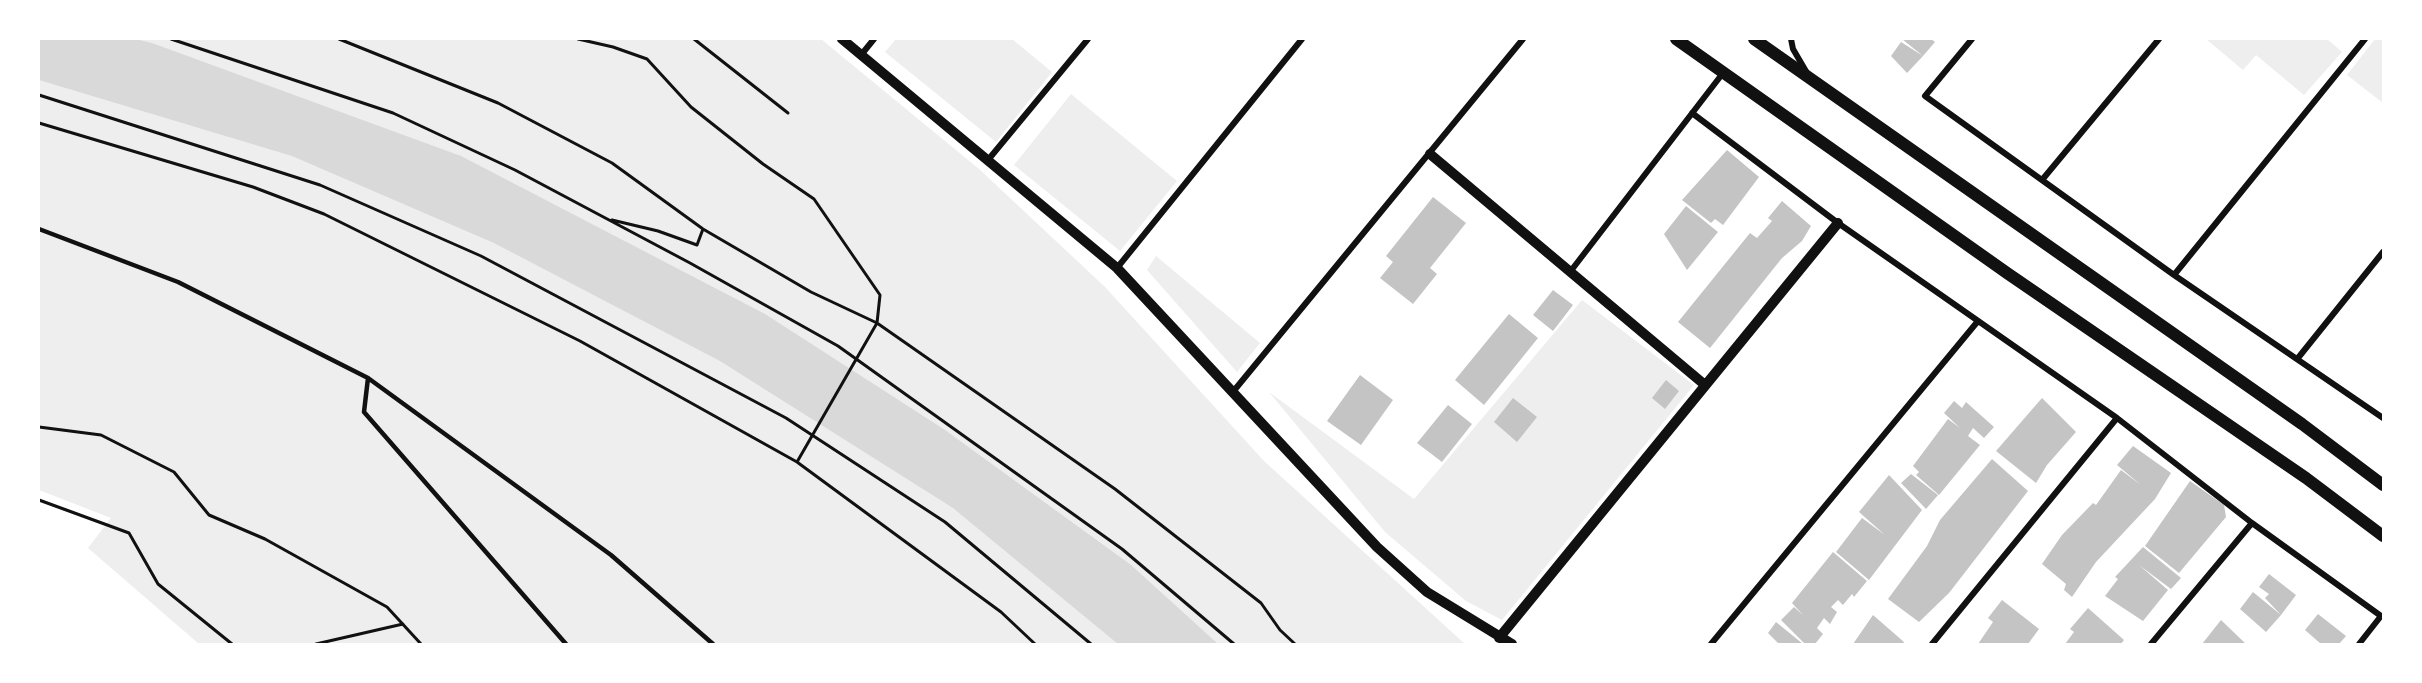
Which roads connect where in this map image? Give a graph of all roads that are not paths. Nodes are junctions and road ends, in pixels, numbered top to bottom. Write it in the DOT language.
graph roads {
  1 [pos="842,39"];
  2 [pos="874,39"];
  3 [pos="1088,39"];
  4 [pos="1302,39"];
  5 [pos="1523,39"];
  6 [pos="1676,39"];
  7 [pos="1754,39"];
  8 [pos="1791,39"];
  9 [pos="1972,39"];
  10 [pos="2159,39"];
  11 [pos="2365,39"];
  12 [pos="861,55"];
  13 [pos="1724,72"];
  14 [pos="1810,78"];
  15 [pos="1692,113"];
  16 [pos="1430,154"];
  17 [pos="988,160"];
  18 [pos="2042,180"];
  19 [pos="1838,223"];
  20 [pos="39,229"];
  21 [pos="2383,252"];
  22 [pos="1117,268"];
  23 [pos="1570,272"];
  24 [pos="2174,275"];
  25 [pos="1978,321"];
  26 [pos="2298,358"];
  27 [pos="368,378"];
  28 [pos="1705,386"];
  29 [pos="1232,393"];
  30 [pos="2117,418"];
  31 [pos="2383,418"];
  32 [pos="2383,485"];
  33 [pos="2252,523"];
  34 [pos="2383,536"];
  35 [pos="1499,638"];
  36 [pos="566,644"];
  37 [pos="713,644"];
  38 [pos="1512,644"];
  39 [pos="1711,644"];
  40 [pos="1932,644"];
  41 [pos="2151,644"];
  42 [pos="2359,644"];
  1 -- 12 [label="street"];
  2 -- 12 [label="street"];
  3 -- 17 [label="street"];
  4 -- 22 [label="street"];
  5 -- 16 [label="street"];
  6 -- 13 [label="main road"];
  7 -- 14 [label="main road"];
  8 -- 14 [label="street"];
  9 -- 18 [label="street"];
  10 -- 18 [label="street"];
  11 -- 24 [label="street"];
  12 -- 17 [label="street"];
  13 -- 15 [label="street"];
  13 -- 34 [label="main road"];
  14 -- 32 [label="main road"];
  15 -- 19 [label="street"];
  15 -- 23 [label="street"];
  16 -- 23 [label="street"];
  16 -- 29 [label="street"];
  17 -- 22 [label="street"];
  18 -- 24 [label="street"];
  19 -- 25 [label="street"];
  19 -- 28 [label="street"];
  20 -- 27 [label="lane"];
  21 -- 26 [label="street"];
  22 -- 29 [label="street"];
  23 -- 28 [label="street"];
  24 -- 26 [label="street"];
  25 -- 30 [label="street"];
  25 -- 39 [label="street"];
  26 -- 31 [label="street"];
  27 -- 36 [label="lane"];
  27 -- 37 [label="lane"];
  28 -- 35 [label="street"];
  29 -- 35 [label="street"];
  30 -- 33 [label="street"];
  30 -- 40 [label="street"];
  33 -- 41 [label="street"];
  33 -- 42 [label="street"];
  35 -- 38 [label="street"];
}
